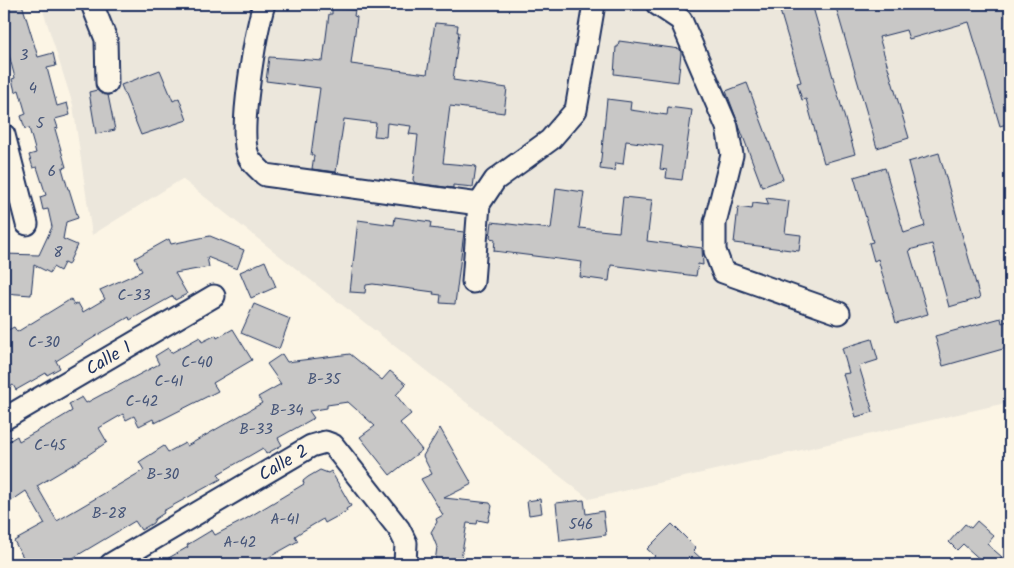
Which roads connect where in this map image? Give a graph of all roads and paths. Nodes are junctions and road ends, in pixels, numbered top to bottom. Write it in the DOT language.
graph roads {
  1 [pos="92,4"];
  2 [pos="264,4"];
  3 [pos="594,4"];
  4 [pos="657,4"];
  5 [pos="107,83"];
  6 [pos="4,135"];
  7 [pos="479,204"];
  8 [pos="27,224"];
  9 [pos="473,282"];
  10 [pos="214,296"];
  11 [pos="839,313"];
  12 [pos="4,419"];
  13 [pos="111,564"];
  14 [pos="405,564"];
  1 -- 5 [label="street"];
  2 -- 7 [label="street"];
  3 -- 7 [label="street"];
  4 -- 11 [label="street"];
  6 -- 8 [label="street"];
  7 -- 9 [label="street"];
  10 -- 12 [label="street, Calle 1"];
  13 -- 14 [label="street, Calle 2"];
}
